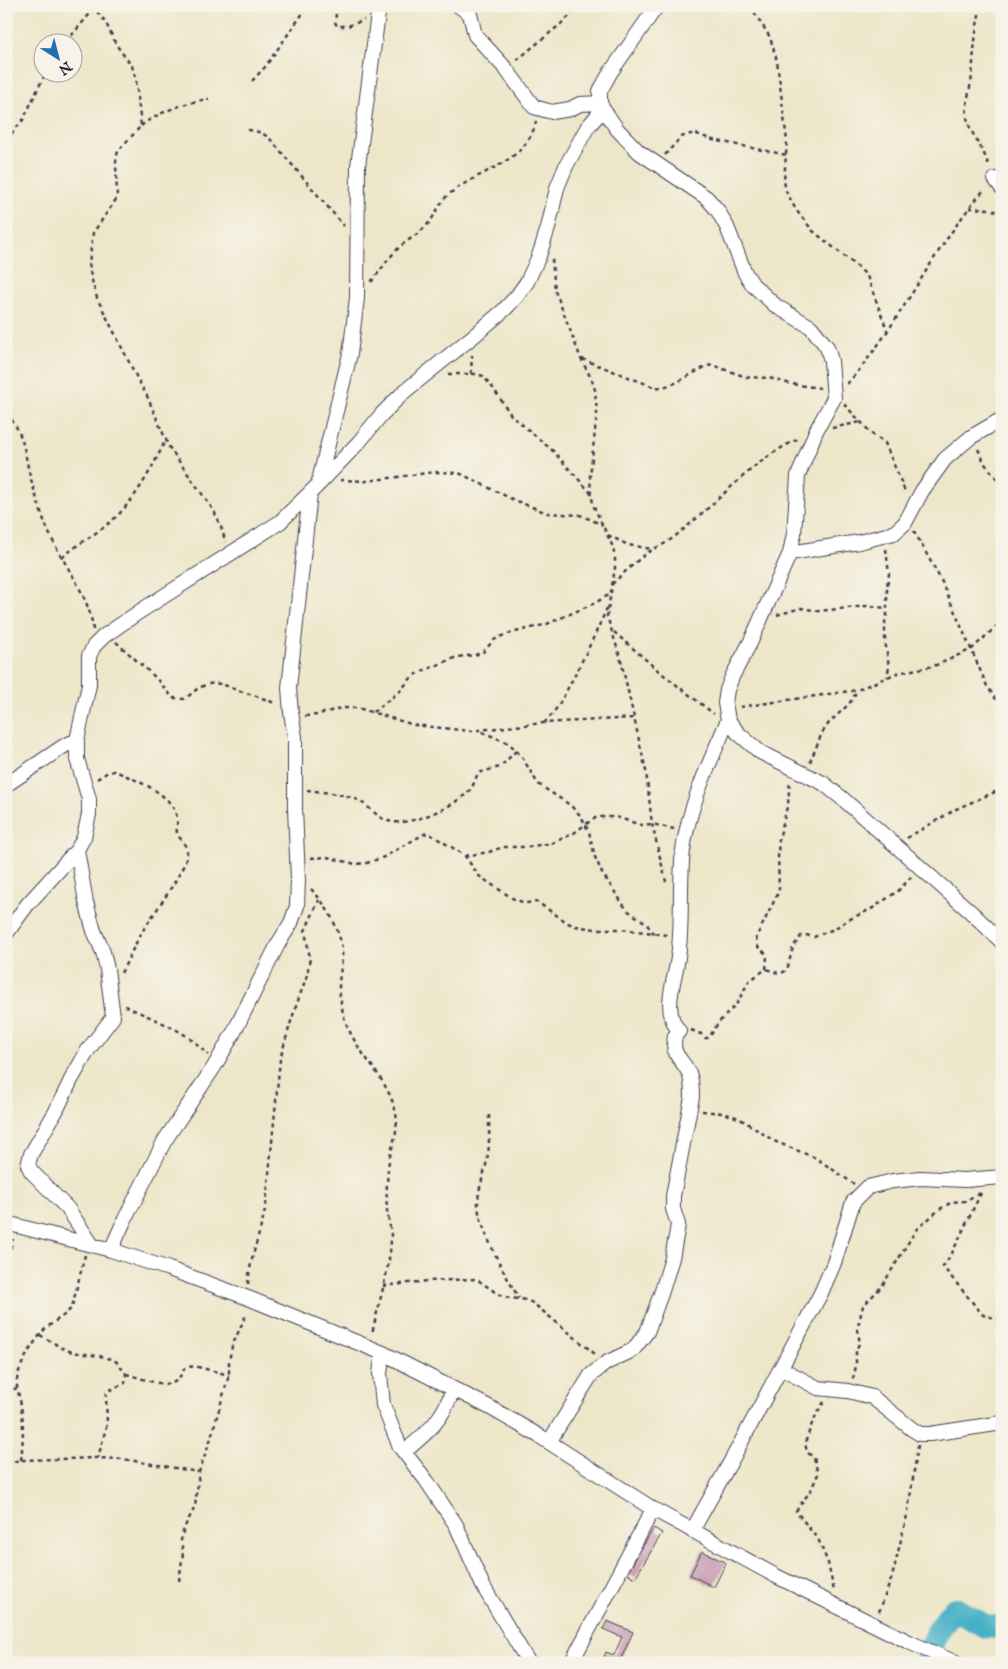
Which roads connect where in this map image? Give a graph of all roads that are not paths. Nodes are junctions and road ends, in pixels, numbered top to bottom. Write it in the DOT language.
graph roads {
  1 [pos="459,6"];
  2 [pos="656,7"];
  3 [pos="378,11"];
  4 [pos="602,106"];
  5 [pos="1002,419"];
  6 [pos="318,485"];
  7 [pos="790,553"];
  8 [pos="727,718"];
  9 [pos="77,740"];
  10 [pos="6,785"];
  11 [pos="77,850"];
  12 [pos="6,934"];
  13 [pos="1002,942"];
  14 [pos="1002,1177"];
  15 [pos="12,1224"];
  16 [pos="90,1245"];
  17 [pos="111,1250"];
  18 [pos="376,1350"];
  19 [pos="782,1369"];
  20 [pos="453,1389"];
  21 [pos="1002,1423"];
  22 [pos="549,1442"];
  23 [pos="404,1452"];
  24 [pos="653,1509"];
  25 [pos="692,1531"];
  26 [pos="530,1663"];
  27 [pos="570,1663"];
  28 [pos="956,1663"];
  1 -- 4 [label="street"];
  2 -- 4 [label="street"];
  3 -- 6 [label="street"];
  4 -- 6 [label="street"];
  4 -- 7 [label="street"];
  5 -- 7 [label="street"];
  6 -- 9 [label="street"];
  6 -- 17 [label="street"];
  7 -- 8 [label="street"];
  8 -- 13 [label="street"];
  8 -- 22 [label="street"];
  9 -- 10 [label="street"];
  9 -- 11 [label="street"];
  11 -- 12 [label="street"];
  11 -- 16 [label="street"];
  14 -- 19 [label="street"];
  15 -- 16 [label="street"];
  16 -- 17 [label="street"];
  17 -- 18 [label="street"];
  18 -- 20 [label="street"];
  18 -- 23 [label="street"];
  19 -- 21 [label="street"];
  19 -- 25 [label="street"];
  20 -- 22 [label="street"];
  20 -- 23 [label="street"];
  22 -- 24 [label="street"];
  23 -- 26 [label="street"];
  24 -- 25 [label="street"];
  24 -- 27 [label="street"];
  25 -- 28 [label="street"];
}
